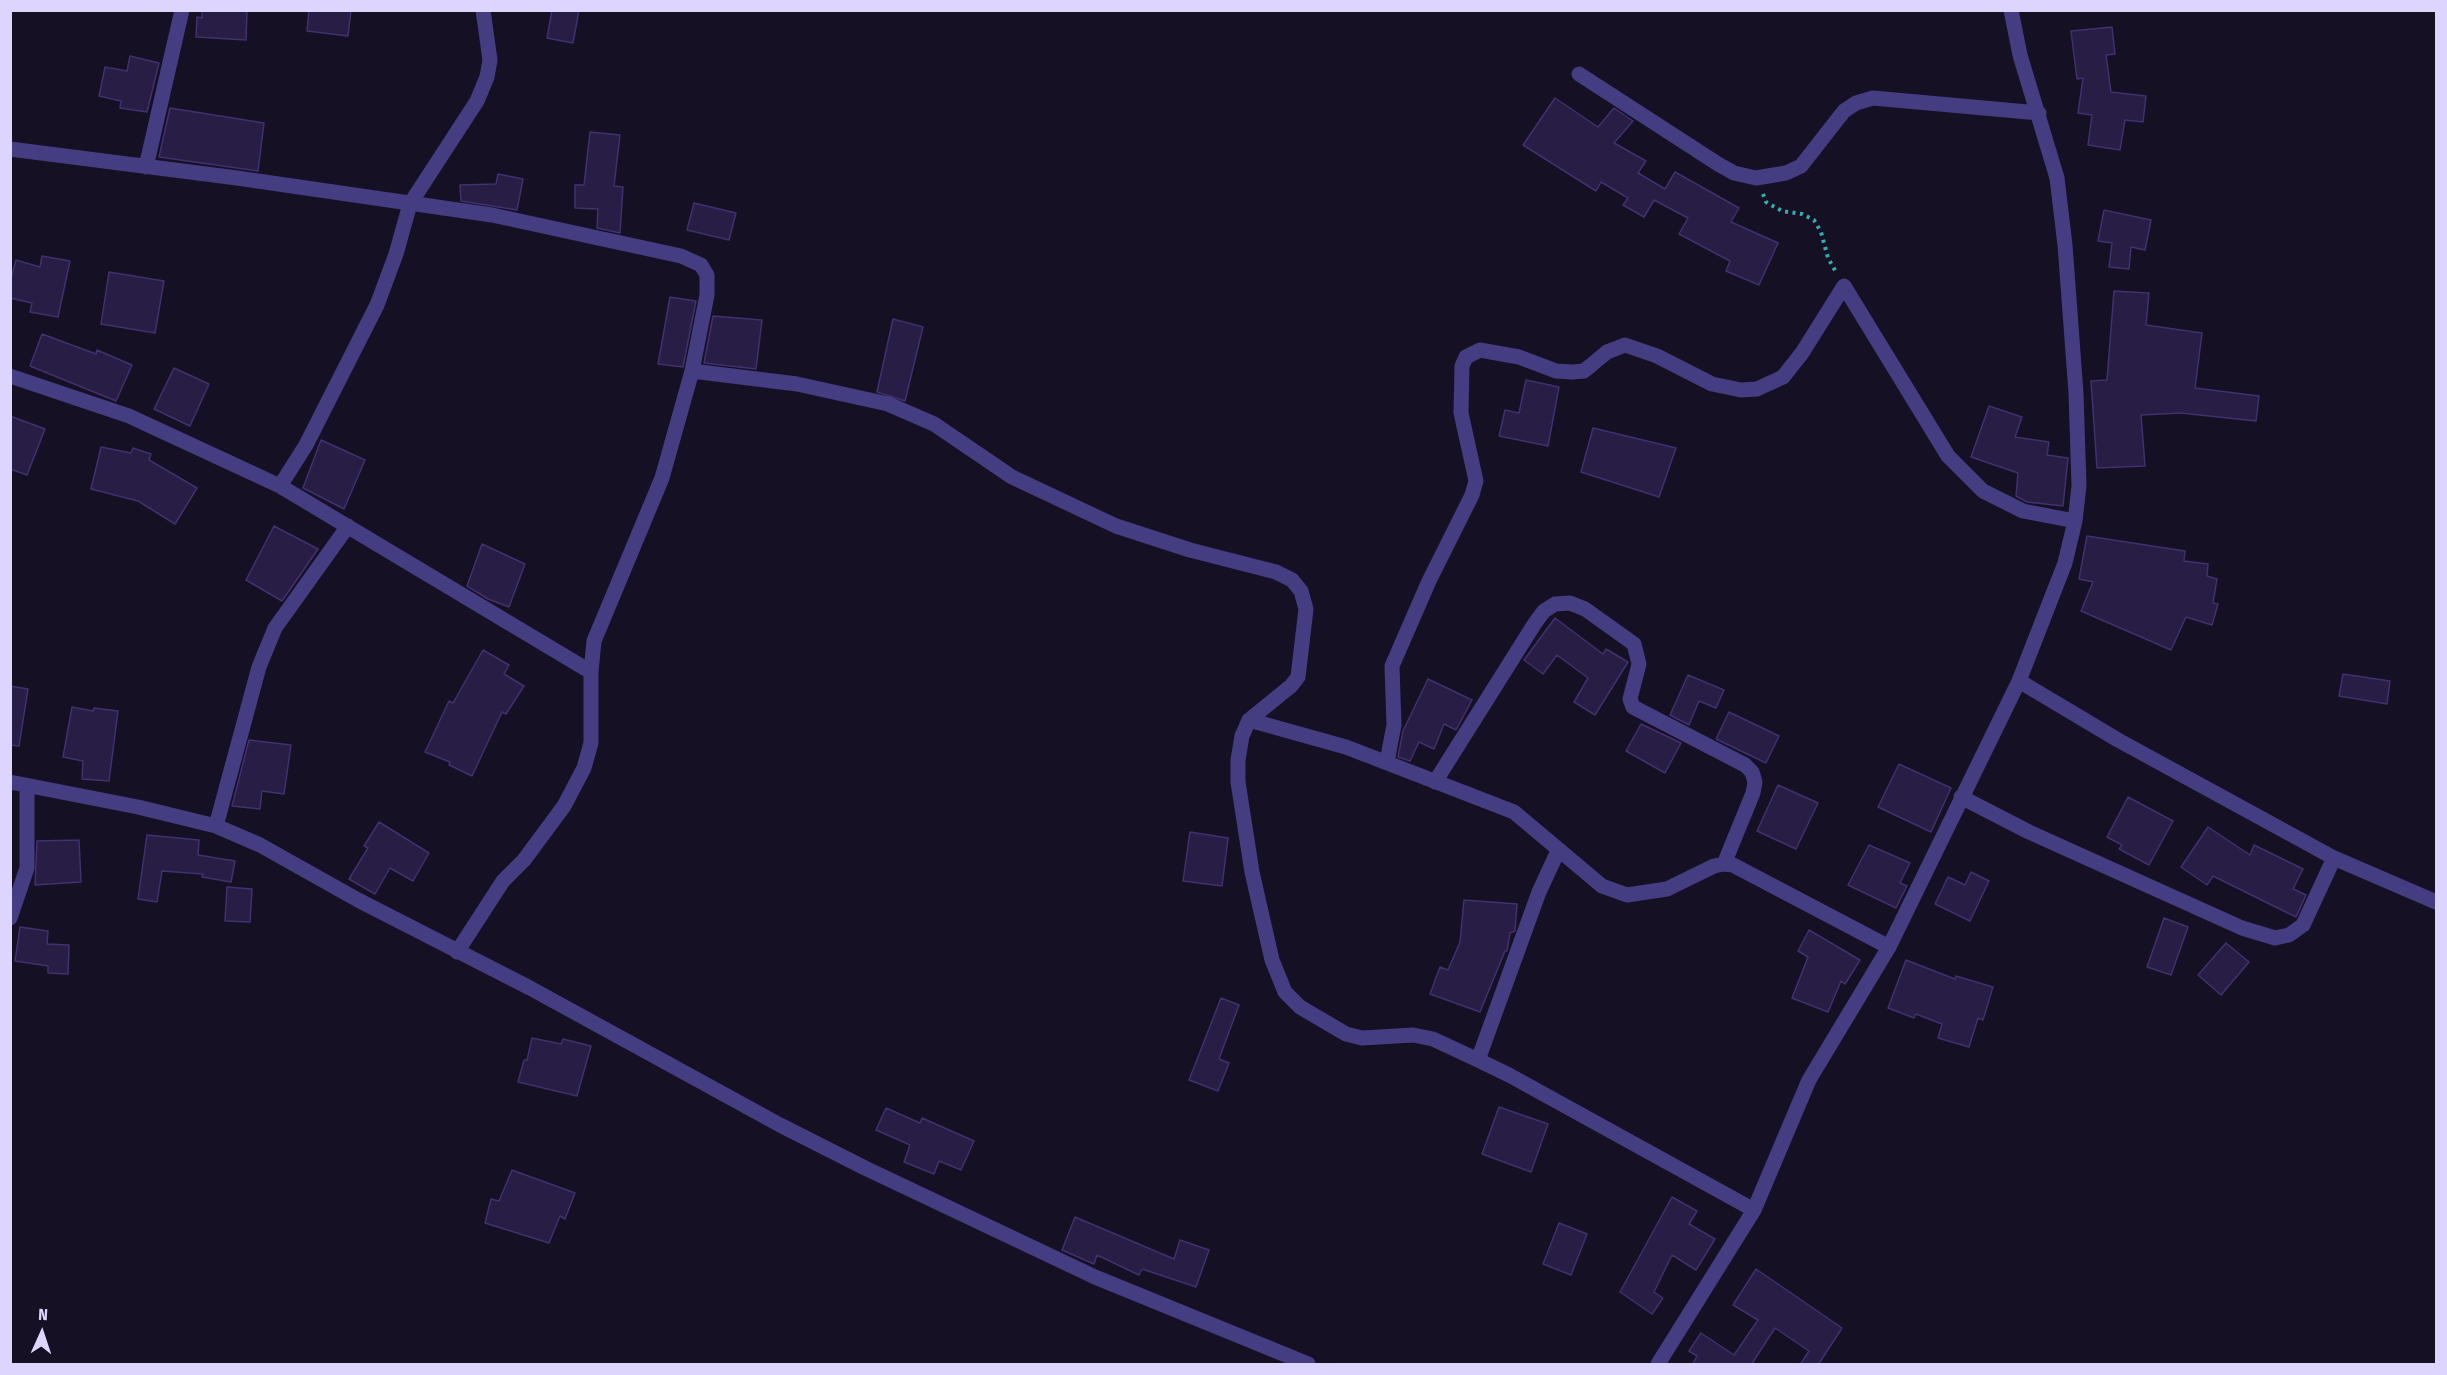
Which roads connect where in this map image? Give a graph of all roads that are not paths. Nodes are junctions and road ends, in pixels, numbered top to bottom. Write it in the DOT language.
graph roads {
  1 [pos="182,10"];
  2 [pos="483,10"];
  3 [pos="2011,10"];
  4 [pos="1579,74"];
  5 [pos="2039,113"];
  6 [pos="10,149"];
  7 [pos="146,167"];
  8 [pos="410,204"];
  9 [pos="692,370"];
  10 [pos="10,376"];
  11 [pos="280,486"];
  12 [pos="2075,521"];
  13 [pos="348,526"];
  14 [pos="591,672"];
  15 [pos="2019,681"];
  16 [pos="1249,720"];
  17 [pos="1387,762"];
  18 [pos="10,782"];
  19 [pos="1436,782"];
  20 [pos="27,787"];
  21 [pos="1961,797"];
  22 [pos="216,826"];
  23 [pos="1558,851"];
  24 [pos="2334,858"];
  25 [pos="1724,864"];
  26 [pos="2436,902"];
  27 [pos="10,918"];
  28 [pos="1889,947"];
  29 [pos="457,952"];
  30 [pos="1478,1060"];
  31 [pos="1754,1210"];
  32 [pos="1308,1365"];
  33 [pos="1658,1365"];
  1 -- 7 [label="street"];
  2 -- 8 [label="street"];
  3 -- 5 [label="street"];
  4 -- 5 [label="street"];
  5 -- 12 [label="street"];
  6 -- 7 [label="street"];
  7 -- 8 [label="street"];
  8 -- 9 [label="street"];
  8 -- 11 [label="street"];
  9 -- 14 [label="street"];
  9 -- 16 [label="street"];
  10 -- 11 [label="street"];
  11 -- 13 [label="street"];
  12 -- 15 [label="street"];
  12 -- 17 [label="street"];
  13 -- 14 [label="street"];
  13 -- 22 [label="street"];
  14 -- 29 [label="street"];
  15 -- 21 [label="street"];
  15 -- 24 [label="street"];
  16 -- 17 [label="street"];
  16 -- 30 [label="street"];
  17 -- 19 [label="street"];
  18 -- 20 [label="street"];
  19 -- 23 [label="street"];
  19 -- 25 [label="street"];
  20 -- 22 [label="street"];
  20 -- 27 [label="street"];
  21 -- 24 [label="street"];
  21 -- 28 [label="street"];
  22 -- 29 [label="street"];
  23 -- 25 [label="street"];
  23 -- 30 [label="street"];
  24 -- 26 [label="street"];
  25 -- 28 [label="street"];
  28 -- 31 [label="street"];
  29 -- 32 [label="street"];
  30 -- 31 [label="street"];
  31 -- 33 [label="street"];
}
